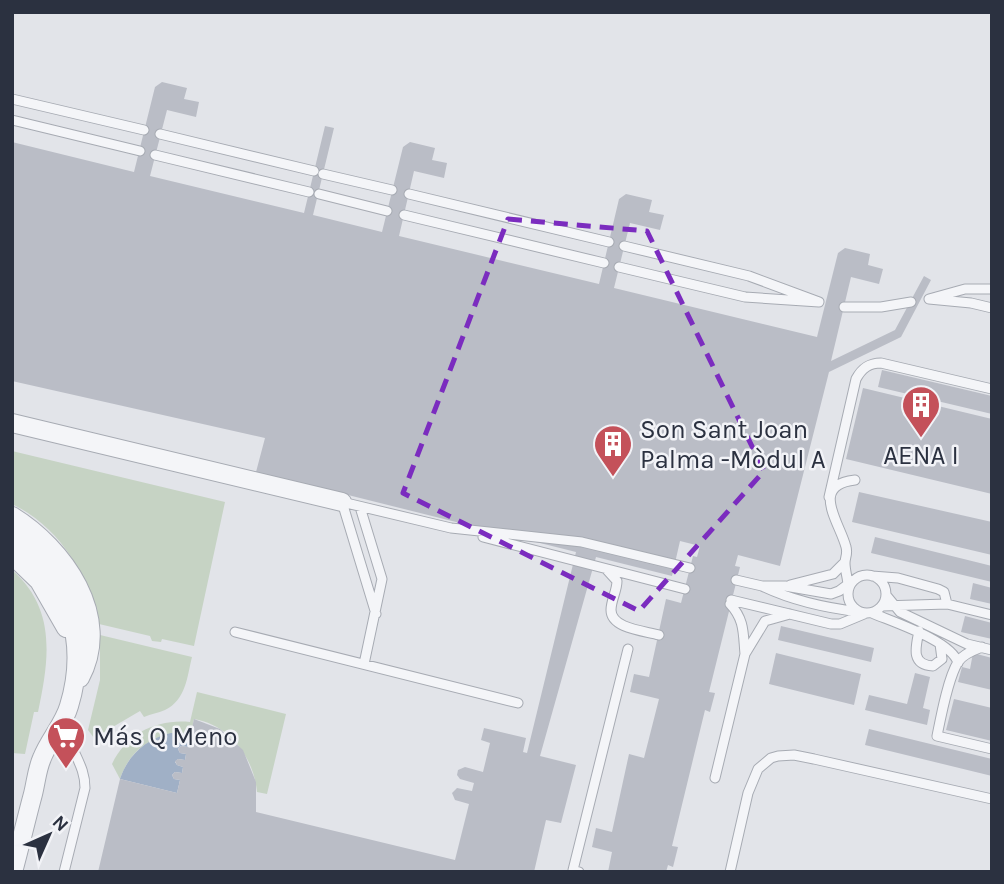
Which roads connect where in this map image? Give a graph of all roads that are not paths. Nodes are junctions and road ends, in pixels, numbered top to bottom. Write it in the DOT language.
graph roads {
  1 [pos="12,99"];
  2 [pos="12,120"];
  3 [pos="144,130"];
  4 [pos="160,134"];
  5 [pos="140,151"];
  6 [pos="155,155"];
  7 [pos="392,190"];
  8 [pos="409,194"];
  9 [pos="387,211"];
  10 [pos="404,215"];
  11 [pos="609,242"];
  12 [pos="625,246"];
  13 [pos="604,263"];
  14 [pos="620,267"];
  15 [pos="992,289"];
  16 [pos="920,300"];
  17 [pos="844,307"];
  18 [pos="992,308"];
  19 [pos="992,389"];
  20 [pos="12,423"];
  21 [pos="855,480"];
  22 [pos="829,497"];
  23 [pos="342,502"];
  24 [pos="360,507"];
  25 [pos="12,516"];
  26 [pos="451,528"];
  27 [pos="12,536"];
  28 [pos="12,555"];
  29 [pos="845,562"];
  30 [pos="690,568"];
  31 [pos="605,569"];
  32 [pos="872,576"];
  33 [pos="736,580"];
  34 [pos="850,585"];
  35 [pos="762,586"];
  36 [pos="785,586"];
  37 [pos="685,589"];
  38 [pos="947,604"];
  39 [pos="887,605"];
  40 [pos="866,613"];
  41 [pos="376,614"];
  42 [pos="790,614"];
  43 [pos="992,615"];
  44 [pos="915,620"];
  45 [pos="235,632"];
  46 [pos="919,634"];
  47 [pos="659,635"];
  48 [pos="940,644"];
  49 [pos="628,649"];
  50 [pos="987,649"];
  51 [pos="746,654"];
  52 [pos="958,663"];
  53 [pos="77,664"];
  54 [pos="364,664"];
  55 [pos="70,702"];
  56 [pos="518,703"];
  57 [pos="992,749"];
  58 [pos="715,778"];
  59 [pos="992,799"];
  60 [pos="575,871"];
  61 [pos="13,872"];
  62 [pos="64,872"];
  63 [pos="730,872"];
  1 -- 3 [label="lane"];
  2 -- 5 [label="lane"];
  4 -- 7 [label="lane"];
  6 -- 9 [label="lane"];
  8 -- 11 [label="lane"];
  10 -- 13 [label="lane"];
  12 -- 14 [label="lane"];
  15 -- 16 [label="lane"];
  16 -- 17 [label="lane"];
  16 -- 18 [label="lane"];
  19 -- 22 [label="lane"];
  20 -- 23 [label="street"];
  21 -- 22 [label="lane"];
  22 -- 29 [label="lane"];
  23 -- 24 [label="lane"];
  23 -- 41 [label="lane"];
  24 -- 26 [label="lane"];
  24 -- 41 [label="lane"];
  25 -- 55 [label="street"];
  26 -- 30 [label="lane"];
  26 -- 31 [label="lane"];
  27 -- 53 [label="street"];
  28 -- 53 [label="street"];
  29 -- 34 [label="lane"];
  29 -- 36 [label="lane"];
  31 -- 37 [label="lane"];
  31 -- 47 [label="lane"];
  32 -- 34 [label="lane"];
  32 -- 38 [label="lane"];
  32 -- 39 [label="lane"];
  33 -- 35 [label="lane"];
  34 -- 36 [label="lane"];
  34 -- 40 [label="lane"];
  35 -- 36 [label="lane"];
  35 -- 40 [label="lane"];
  38 -- 39 [label="lane"];
  38 -- 43 [label="lane"];
  39 -- 40 [label="lane"];
  39 -- 44 [label="lane"];
  40 -- 42 [label="lane"];
  40 -- 46 [label="lane"];
  41 -- 54 [label="lane"];
  42 -- 51 [label="lane"];
  42 -- 51 [label="lane"];
  44 -- 46 [label="lane"];
  44 -- 50 [label="lane"];
  45 -- 54 [label="lane"];
  46 -- 48 [label="lane"];
  46 -- 48 [label="lane"];
  48 -- 52 [label="lane"];
  49 -- 60 [label="lane"];
  50 -- 52 [label="lane"];
  51 -- 58 [label="lane"];
  52 -- 57 [label="lane"];
  53 -- 55 [label="street"];
  54 -- 56 [label="lane"];
  55 -- 61 [label="street"];
  55 -- 62 [label="lane"];
  59 -- 63 [label="lane"];
}
